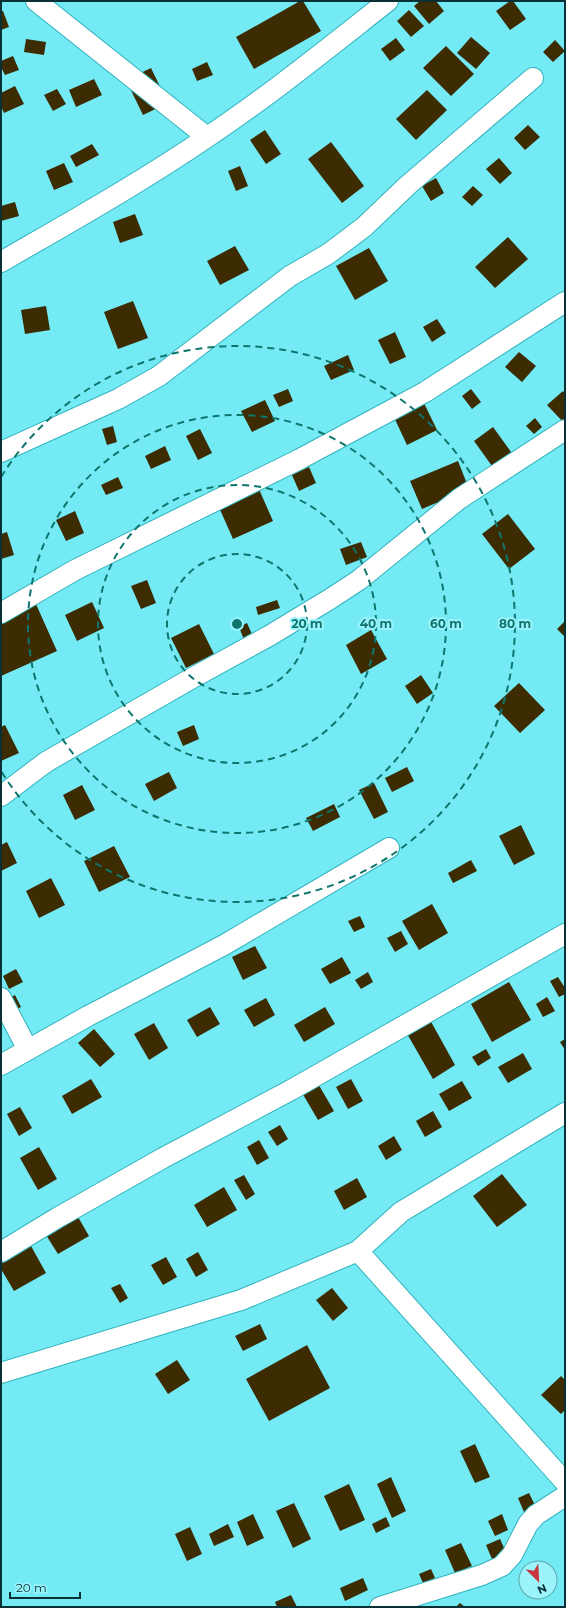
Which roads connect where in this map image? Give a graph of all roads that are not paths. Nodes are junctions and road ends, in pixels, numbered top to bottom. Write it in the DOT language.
graph roads {
  1 [pos="36,1"];
  2 [pos="388,1"];
  3 [pos="533,78"];
  4 [pos="208,137"];
  5 [pos="1,262"];
  6 [pos="565,302"];
  7 [pos="565,430"];
  8 [pos="1,452"];
  9 [pos="1,613"];
  10 [pos="1,796"];
  11 [pos="389,848"];
  12 [pos="565,934"];
  13 [pos="1,998"];
  14 [pos="28,1050"];
  15 [pos="1,1065"];
  16 [pos="565,1113"];
  17 [pos="358,1251"];
  18 [pos="1,1252"];
  19 [pos="1,1373"];
  20 [pos="565,1482"];
  21 [pos="565,1496"];
  22 [pos="380,1607"];
  1 -- 4 [label="street"];
  2 -- 4 [label="street"];
  3 -- 8 [label="street"];
  4 -- 5 [label="street"];
  6 -- 9 [label="street"];
  7 -- 10 [label="street"];
  11 -- 14 [label="street"];
  12 -- 18 [label="street"];
  13 -- 14 [label="street"];
  14 -- 15 [label="street"];
  16 -- 17 [label="street"];
  17 -- 19 [label="street"];
  17 -- 20 [label="street"];
  21 -- 22 [label="street"];
}
